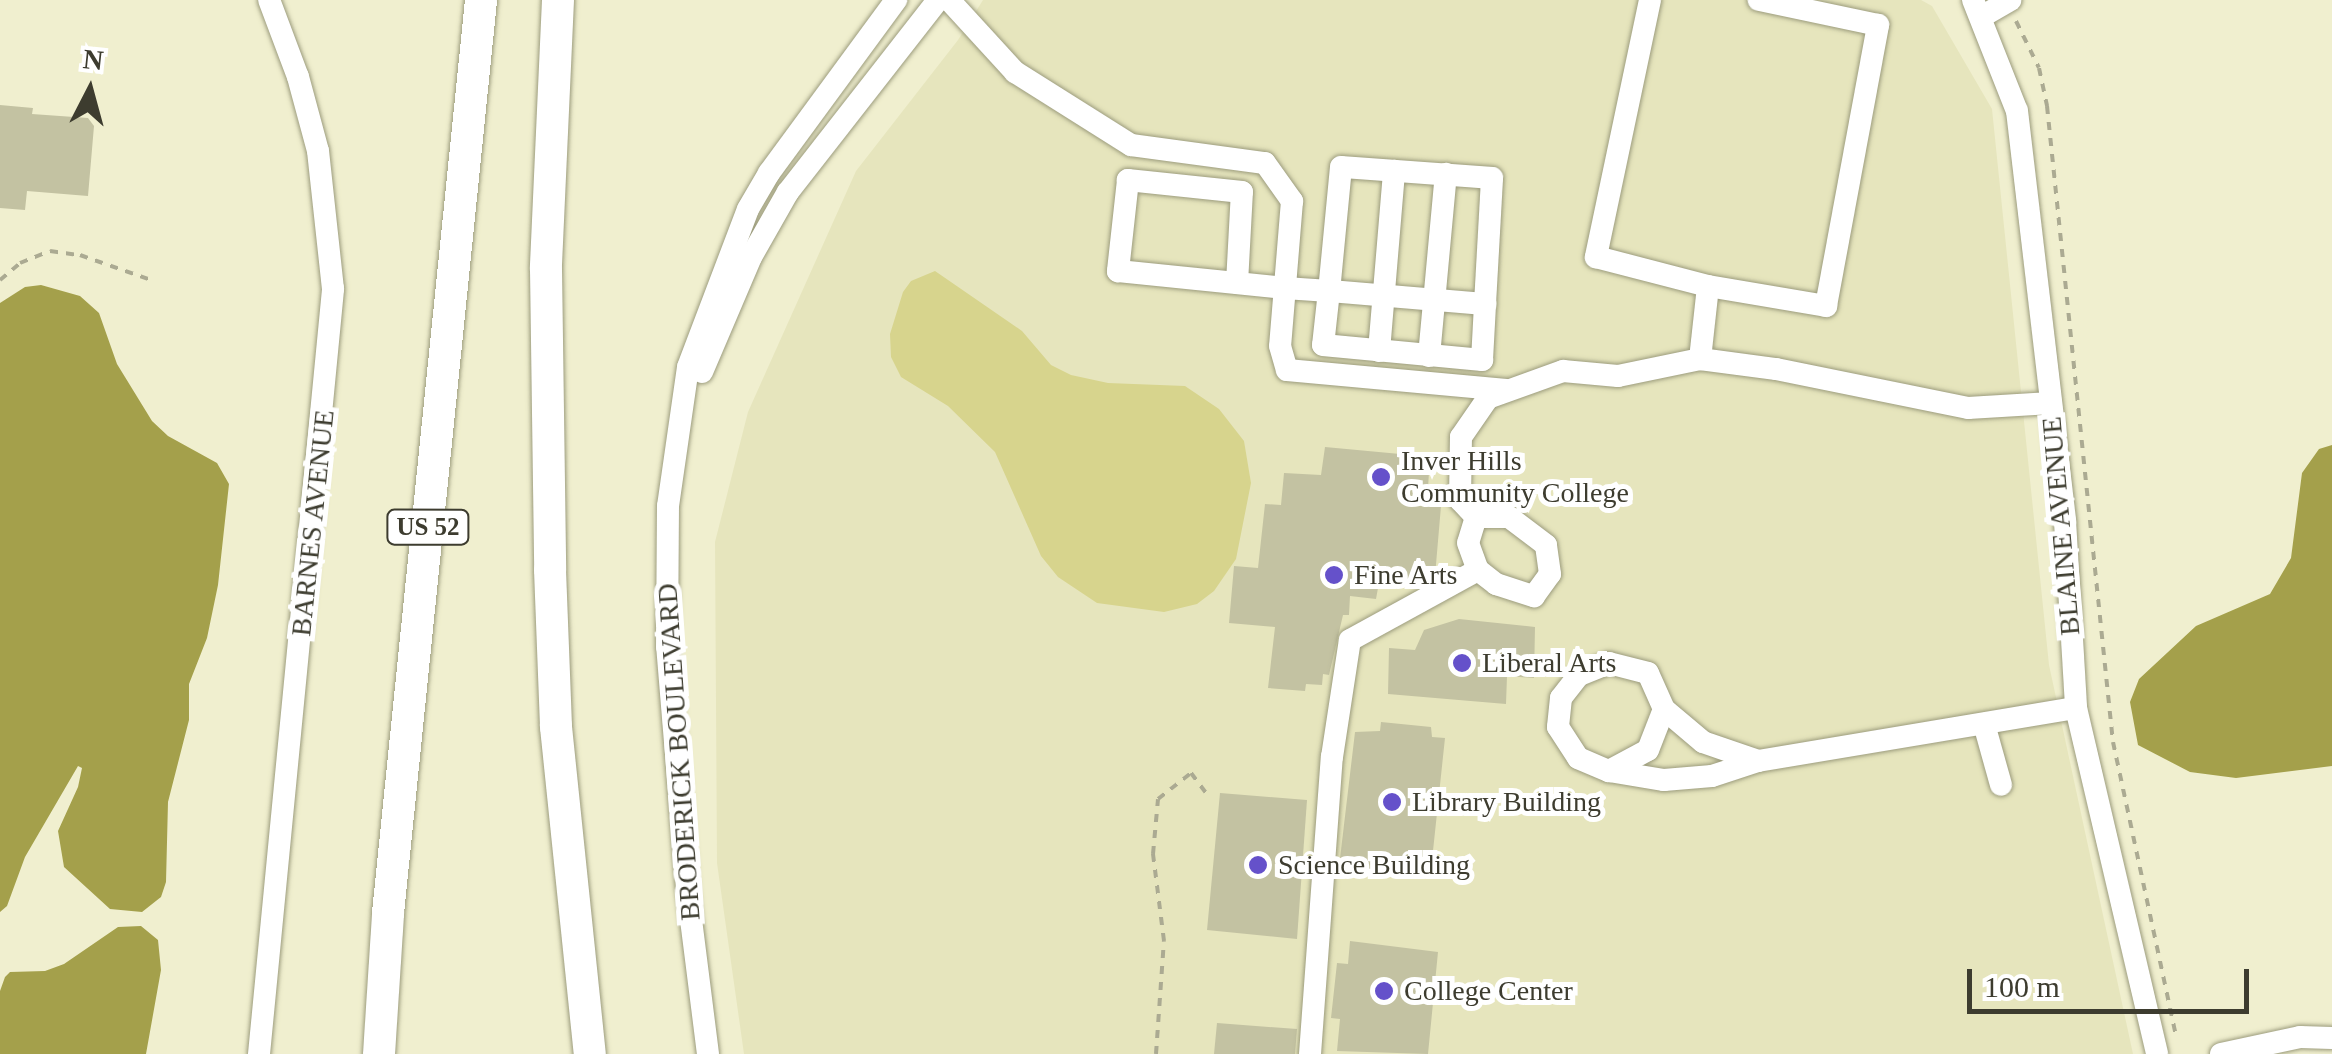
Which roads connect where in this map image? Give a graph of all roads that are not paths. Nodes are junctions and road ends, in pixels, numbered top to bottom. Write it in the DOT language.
graph roads {
  1 [pos="269,0"];
  2 [pos="481,0"];
  3 [pos="558,0"];
  4 [pos="896,0"];
  5 [pos="938,0"];
  6 [pos="949,0"];
  7 [pos="1650,0"];
  8 [pos="1759,0"];
  9 [pos="2008,2"];
  10 [pos="1977,9"];
  11 [pos="1394,171"];
  12 [pos="1446,174"];
  13 [pos="1237,283"];
  14 [pos="1708,286"];
  15 [pos="1284,288"];
  16 [pos="1329,292"];
  17 [pos="1384,296"];
  18 [pos="1434,300"];
  19 [pos="1486,304"];
  20 [pos="1378,350"];
  21 [pos="1430,356"];
  22 [pos="1700,360"];
  23 [pos="1510,390"];
  24 [pos="688,391"];
  25 [pos="2051,403"];
  26 [pos="1476,517"];
  27 [pos="1478,570"];
  28 [pos="2076,708"];
  29 [pos="1664,709"];
  30 [pos="1984,724"];
  31 [pos="1758,762"];
  32 [pos="1609,771"];
  33 [pos="2001,785"];
  34 [pos="2332,1038"];
  35 [pos="2168,1050"];
  36 [pos="259,1054"];
  37 [pos="379,1054"];
  38 [pos="590,1054"];
  39 [pos="708,1054"];
  40 [pos="1310,1054"];
  41 [pos="2222,1054"];
  1 -- 36 [label="street, BARNES AVENUE"];
  2 -- 37 [label="highway, US 52"];
  3 -- 38 [label="highway"];
  4 -- 24 [label="street, BRODERICK BOULEVARD"];
  5 -- 24 [label="street, BRODERICK BOULEVARD"];
  6 -- 15 [label="street"];
  7 -- 14 [label="street"];
  8 -- 14 [label="street"];
  9 -- 10 [label="street"];
  10 -- 25 [label="street, BLAINE AVENUE"];
  11 -- 12 [label="street"];
  11 -- 16 [label="street"];
  11 -- 17 [label="street"];
  12 -- 18 [label="street"];
  12 -- 19 [label="street"];
  13 -- 13 [label="street"];
  13 -- 15 [label="street"];
  14 -- 22 [label="street"];
  15 -- 16 [label="street"];
  15 -- 23 [label="street"];
  16 -- 17 [label="street"];
  16 -- 20 [label="street"];
  17 -- 18 [label="street"];
  17 -- 20 [label="street"];
  18 -- 19 [label="street"];
  18 -- 21 [label="street"];
  19 -- 21 [label="street"];
  20 -- 21 [label="street"];
  22 -- 23 [label="street"];
  22 -- 25 [label="street"];
  23 -- 26 [label="street"];
  24 -- 39 [label="street, BRODERICK BOULEVARD"];
  25 -- 28 [label="street, BLAINE AVENUE"];
  26 -- 27 [label="street"];
  26 -- 27 [label="street"];
  27 -- 40 [label="street"];
  28 -- 30 [label="street"];
  28 -- 35 [label="street, BLAINE AVENUE"];
  29 -- 31 [label="street"];
  29 -- 32 [label="street"];
  29 -- 32 [label="street"];
  30 -- 31 [label="street"];
  30 -- 33 [label="street"];
  31 -- 32 [label="street"];
  34 -- 41 [label="street"];
}
